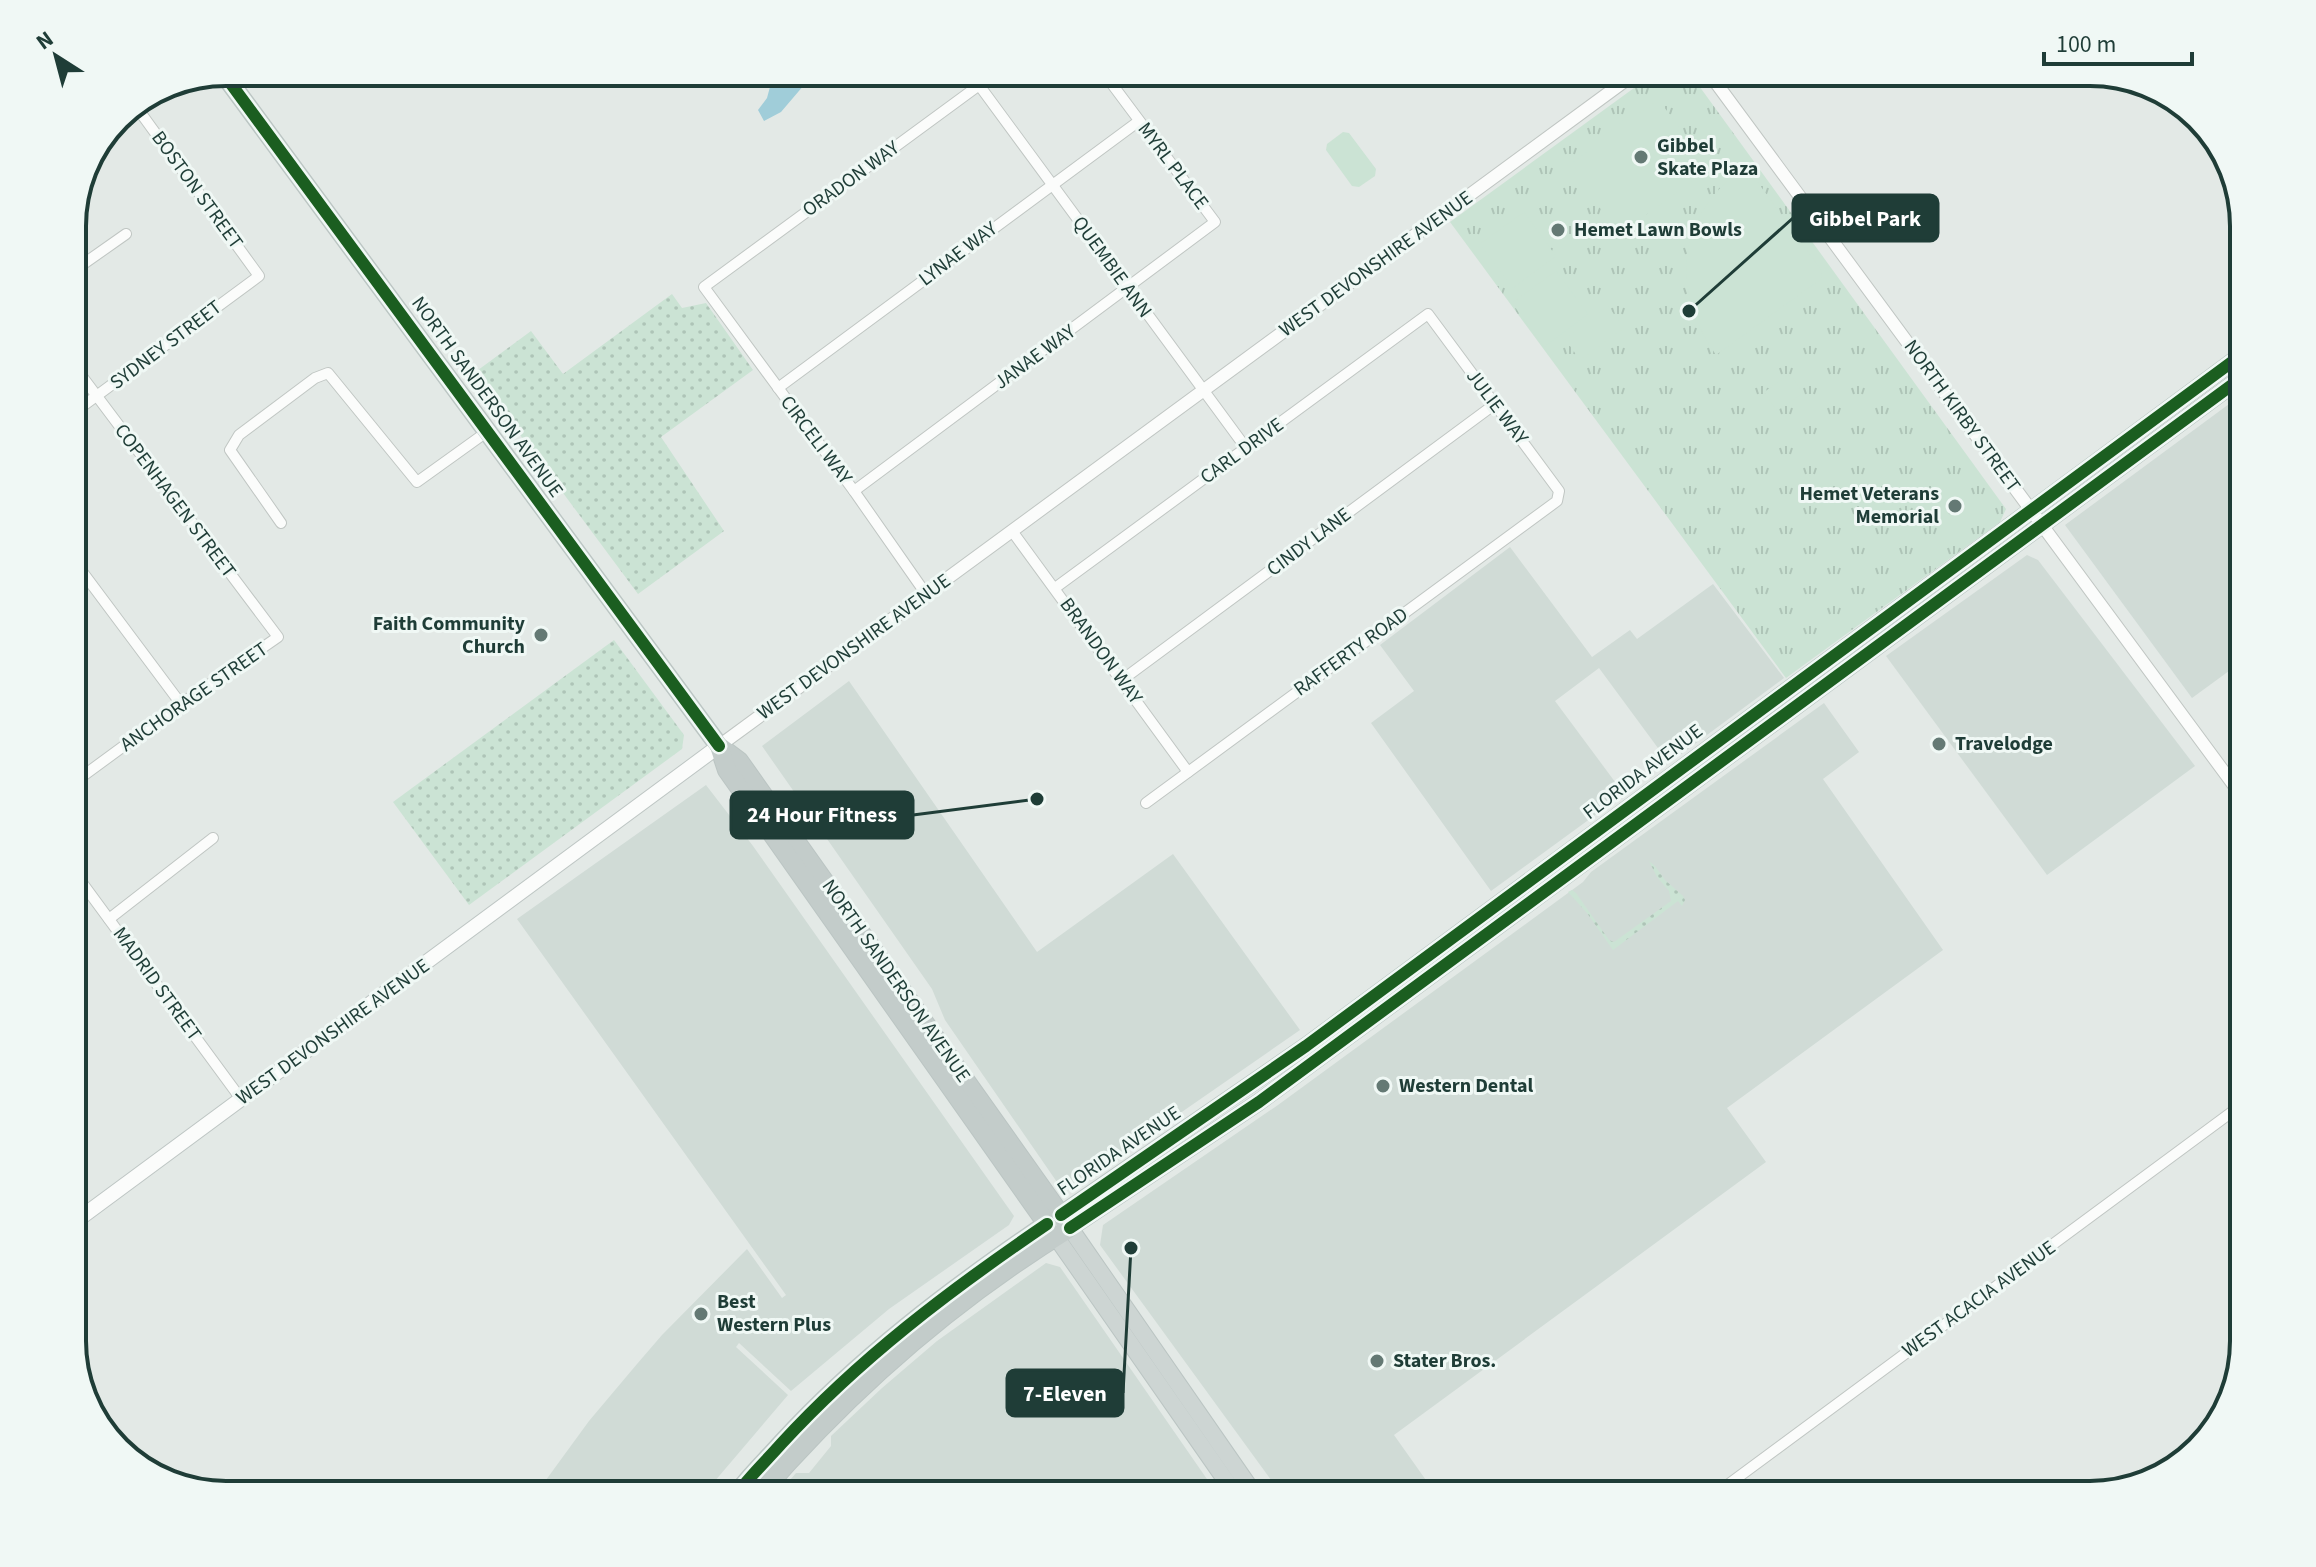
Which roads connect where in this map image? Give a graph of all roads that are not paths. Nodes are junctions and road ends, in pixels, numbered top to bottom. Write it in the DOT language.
graph roads {
  1 [pos="233,86"];
  2 [pos="978,86"];
  3 [pos="980,86"];
  4 [pos="1113,86"];
  5 [pos="1618,86"];
  6 [pos="1718,86"];
  7 [pos="142,115"];
  8 [pos="1139,121"];
  9 [pos="1052,185"];
  10 [pos="1215,222"];
  11 [pos="126,234"];
  12 [pos="86,262"];
  13 [pos="259,276"];
  14 [pos="704,287"];
  15 [pos="1128,289"];
  16 [pos="1428,314"];
  17 [pos="2230,365"];
  18 [pos="2230,376"];
  19 [pos="86,383"];
  20 [pos="2230,386"];
  21 [pos="778,388"];
  22 [pos="1204,390"];
  23 [pos="96,397"];
  24 [pos="86,404"];
  25 [pos="1495,404"];
  26 [pos="488,431"];
  27 [pos="2154,442"];
  28 [pos="1246,448"];
  29 [pos="854,491"];
  30 [pos="1557,501"];
  31 [pos="2032,510"];
  32 [pos="281,523"];
  33 [pos="2042,524"];
  34 [pos="1012,531"];
  35 [pos="86,577"];
  36 [pos="1055,588"];
  37 [pos="926,594"];
  38 [pos="278,637"];
  39 [pos="1122,680"];
  40 [pos="1779,696"];
  41 [pos="181,704"];
  42 [pos="719,746"];
  43 [pos="1741,746"];
  44 [pos="1703,752"];
  45 [pos="1188,772"];
  46 [pos="86,774"];
  47 [pos="2230,780"];
  48 [pos="1146,803"];
  49 [pos="1650,814"];
  50 [pos="213,838"];
  51 [pos="86,888"];
  52 [pos="109,919"];
  53 [pos="928,1058"];
  54 [pos="969,1084"];
  55 [pos="241,1099"];
  56 [pos="983,1103"];
  57 [pos="2230,1113"];
  58 [pos="86,1214"];
  59 [pos="1058,1226"];
  60 [pos="1139,1356"];
  61 [pos="805,1418"];
  62 [pos="1202,1419"];
  63 [pos="1196,1438"];
  64 [pos="749,1481"];
  65 [pos="761,1481"];
  66 [pos="772,1481"];
  67 [pos="1226,1481"];
  68 [pos="1237,1481"];
  69 [pos="1245,1481"];
  70 [pos="1733,1481"];
  1 -- 26 [label="highway, NORTH SANDERSON AVENUE"];
  2 -- 14 [label="street, ORADON WAY"];
  3 -- 9 [label="street, QUEMBIE ANN"];
  4 -- 8 [label="street, MYRL PLACE"];
  5 -- 22 [label="street, WEST DEVONSHIRE AVENUE"];
  6 -- 31 [label="street, NORTH KIRBY STREET"];
  7 -- 13 [label="street, BOSTON STREET"];
  8 -- 9 [label="street, LYNAE WAY"];
  8 -- 10 [label="street, MYRL PLACE"];
  9 -- 15 [label="street, QUEMBIE ANN"];
  9 -- 21 [label="street, LYNAE WAY"];
  10 -- 15 [label="street, JANAE WAY"];
  11 -- 12 [label="street"];
  13 -- 23 [label="street, SYDNEY STREET"];
  14 -- 21 [label="street, CIRCELI WAY"];
  15 -- 22 [label="street, QUEMBIE ANN"];
  15 -- 29 [label="street, JANAE WAY"];
  16 -- 25 [label="street, JULIE WAY"];
  16 -- 28 [label="street, CARL DRIVE"];
  17 -- 31 [label="main road, FLORIDA AVENUE"];
  18 -- 27 [label="main road"];
  19 -- 23 [label="street, COPENHAGEN STREET"];
  20 -- 27 [label="main road, FLORIDA AVENUE"];
  21 -- 29 [label="street, CIRCELI WAY"];
  22 -- 28 [label="street, QUEMBIE ANN"];
  22 -- 34 [label="street, WEST DEVONSHIRE AVENUE"];
  23 -- 24 [label="street, SYDNEY STREET"];
  23 -- 38 [label="street, COPENHAGEN STREET"];
  25 -- 30 [label="street, JULIE WAY"];
  25 -- 39 [label="street, CINDY LANE"];
  26 -- 32 [label="street"];
  26 -- 42 [label="highway, NORTH SANDERSON AVENUE"];
  27 -- 33 [label="main road, FLORIDA AVENUE"];
  28 -- 36 [label="street, CARL DRIVE"];
  29 -- 37 [label="street, CIRCELI WAY"];
  30 -- 45 [label="street, RAFFERTY ROAD"];
  31 -- 33 [label="street, NORTH KIRBY STREET"];
  31 -- 40 [label="main road, FLORIDA AVENUE"];
  33 -- 43 [label="main road, FLORIDA AVENUE"];
  33 -- 47 [label="street, NORTH KIRBY STREET"];
  34 -- 36 [label="street, BRANDON WAY"];
  34 -- 37 [label="street, WEST DEVONSHIRE AVENUE"];
  35 -- 41 [label="street"];
  36 -- 39 [label="street, BRANDON WAY"];
  37 -- 42 [label="street, WEST DEVONSHIRE AVENUE"];
  38 -- 41 [label="street, ANCHORAGE STREET"];
  39 -- 45 [label="street, BRANDON WAY"];
  40 -- 43 [label="main road"];
  40 -- 44 [label="main road, FLORIDA AVENUE"];
  41 -- 46 [label="street, ANCHORAGE STREET"];
  42 -- 53 [label="highway, NORTH SANDERSON AVENUE"];
  42 -- 54 [label="highway, NORTH SANDERSON AVENUE"];
  42 -- 55 [label="main road, WEST DEVONSHIRE AVENUE"];
  43 -- 49 [label="main road, FLORIDA AVENUE"];
  44 -- 49 [label="main road"];
  44 -- 59 [label="main road, FLORIDA AVENUE"];
  45 -- 48 [label="street, RAFFERTY ROAD"];
  49 -- 59 [label="main road, FLORIDA AVENUE"];
  50 -- 52 [label="street"];
  51 -- 52 [label="street, MADRID STREET"];
  52 -- 55 [label="street, MADRID STREET"];
  53 -- 54 [label="highway"];
  53 -- 56 [label="highway"];
  53 -- 59 [label="highway, NORTH SANDERSON AVENUE"];
  54 -- 56 [label="highway, NORTH SANDERSON AVENUE"];
  55 -- 58 [label="main road, WEST DEVONSHIRE AVENUE"];
  56 -- 59 [label="highway, NORTH SANDERSON AVENUE"];
  57 -- 70 [label="street, WEST ACACIA AVENUE"];
  59 -- 60 [label="main road"];
  59 -- 61 [label="highway, FLORIDA AVENUE"];
  59 -- 62 [label="main road"];
  59 -- 66 [label="highway, FLORIDA AVENUE"];
  60 -- 62 [label="main road"];
  60 -- 63 [label="main road"];
  61 -- 64 [label="highway, FLORIDA AVENUE"];
  61 -- 65 [label="highway"];
  62 -- 69 [label="main road"];
  63 -- 67 [label="main road"];
  63 -- 68 [label="main road"];
}
